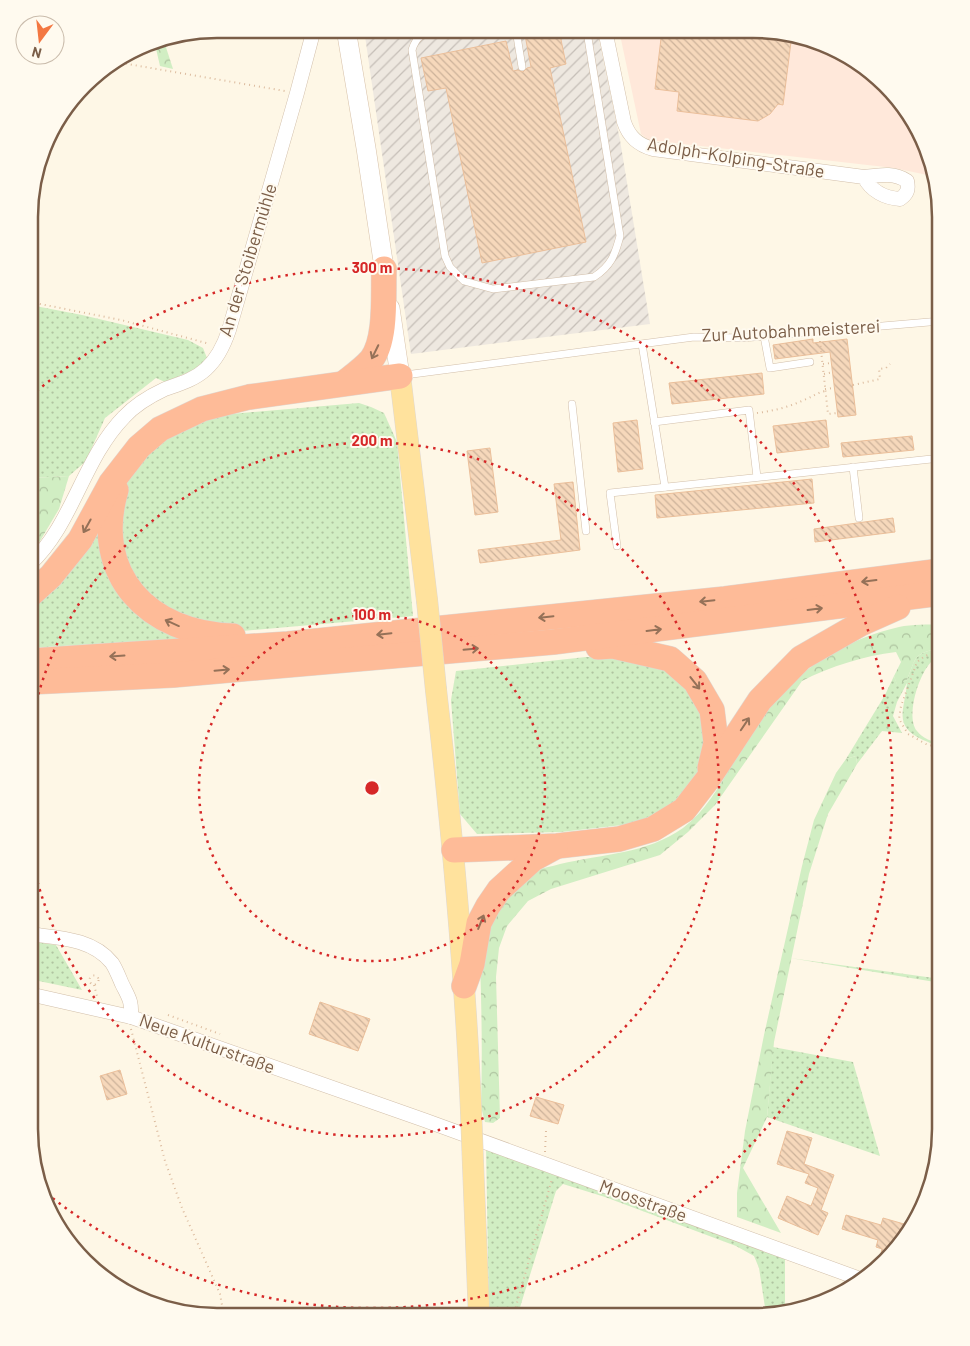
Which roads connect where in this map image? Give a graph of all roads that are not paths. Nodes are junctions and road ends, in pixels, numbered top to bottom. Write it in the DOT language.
graph roads {
  1 [pos="312,38"];
  2 [pos="348,38"];
  3 [pos="418,38"];
  4 [pos="517,38"];
  5 [pos="588,38"];
  6 [pos="607,38"];
  7 [pos="522,67"];
  8 [pos="864,177"];
  9 [pos="384,269"];
  10 [pos="932,322"];
  11 [pos="764,336"];
  12 [pos="642,344"];
  13 [pos="810,362"];
  14 [pos="400,376"];
  15 [pos="344,383"];
  16 [pos="572,404"];
  17 [pos="654,422"];
  18 [pos="932,459"];
  19 [pos="853,467"];
  20 [pos="122,470"];
  21 [pos="757,477"];
  22 [pos="665,487"];
  23 [pos="858,518"];
  24 [pos="586,532"];
  25 [pos="617,546"];
  26 [pos="38,555"];
  27 [pos="932,572"];
  28 [pos="38,587"];
  29 [pos="932,594"];
  30 [pos="932,594"];
  31 [pos="553,642"];
  32 [pos="288,644"];
  33 [pos="38,660"];
  34 [pos="38,682"];
  35 [pos="708,779"];
  36 [pos="557,846"];
  37 [pos="454,850"];
  38 [pos="38,935"];
  39 [pos="464,986"];
  40 [pos="38,996"];
  41 [pos="131,1017"];
  42 [pos="424,1120"];
  43 [pos="855,1277"];
  44 [pos="479,1308"];
  1 -- 26 [label="street, An der Stoibermühle"];
  2 -- 9 [label="main road"];
  3 -- 5 [label="lane"];
  4 -- 7 [label="lane"];
  6 -- 8 [label="street, Adolph-Kolping-Straße"];
  9 -- 14 [label="main road"];
  9 -- 15 [label="highway, one-way"];
  10 -- 11 [label="lane, Zur Autobahnmeisterei"];
  11 -- 12 [label="lane, Zur Autobahnmeisterei"];
  11 -- 13 [label="lane"];
  12 -- 14 [label="lane, Zur Autobahnmeisterei"];
  12 -- 17 [label="lane"];
  14 -- 15 [label="highway"];
  14 -- 37 [label="main road, bridge"];
  15 -- 20 [label="highway"];
  16 -- 24 [label="lane"];
  17 -- 21 [label="lane"];
  17 -- 22 [label="lane"];
  18 -- 19 [label="lane"];
  19 -- 21 [label="lane"];
  19 -- 23 [label="lane"];
  20 -- 28 [label="highway, one-way"];
  32 -- 20 [label="highway, one-way"];
  21 -- 22 [label="lane"];
  22 -- 25 [label="lane"];
  27 -- 32 [label="highway, one-way"];
  31 -- 29 [label="highway, one-way"];
  35 -- 30 [label="highway, one-way"];
  34 -- 31 [label="highway, one-way"];
  31 -- 35 [label="highway, one-way"];
  32 -- 33 [label="highway, one-way"];
  35 -- 36 [label="highway"];
  36 -- 37 [label="highway"];
  39 -- 36 [label="highway, one-way"];
  37 -- 39 [label="main road"];
  38 -- 41 [label="street, Neue Kulturstraße"];
  39 -- 44 [label="main road, bridge"];
  40 -- 41 [label="street"];
  41 -- 42 [label="street, Neue Kulturstraße"];
  42 -- 43 [label="street, Moosstraße"];
}
